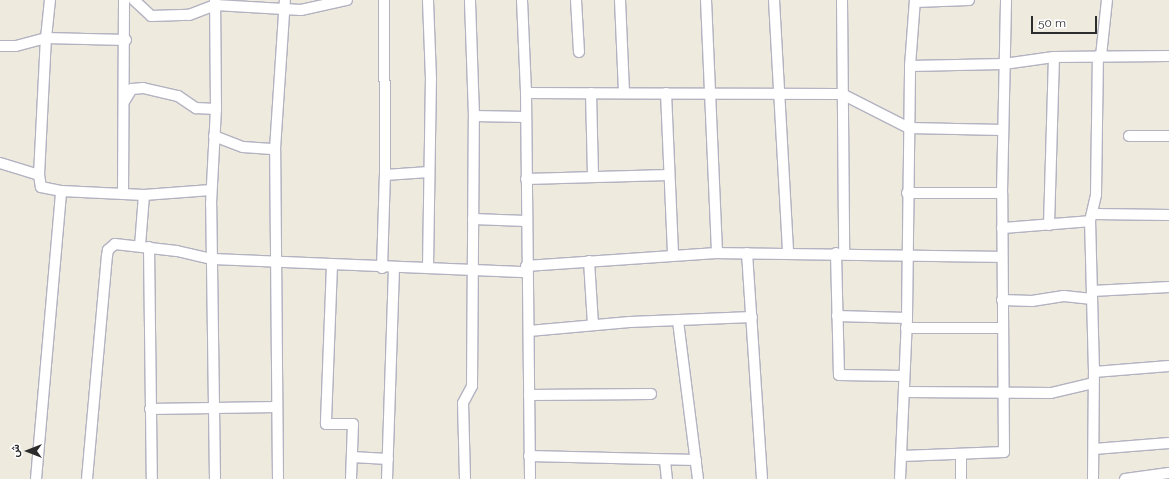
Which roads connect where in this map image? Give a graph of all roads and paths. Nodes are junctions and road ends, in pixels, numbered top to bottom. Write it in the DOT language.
graph roads {
  1 [pos="50,0"];
  2 [pos="124,0"];
  3 [pos="134,0"];
  4 [pos="347,0"];
  5 [pos="384,0"];
  6 [pos="428,0"];
  7 [pos="470,0"];
  8 [pos="522,0"];
  9 [pos="576,0"];
  10 [pos="620,0"];
  11 [pos="706,0"];
  12 [pos="774,0"];
  13 [pos="842,0"];
  14 [pos="969,0"];
  15 [pos="1006,0"];
  16 [pos="1107,0"];
  17 [pos="915,1"];
  18 [pos="215,2"];
  19 [pos="285,4"];
  20 [pos="46,38"];
  21 [pos="126,40"];
  22 [pos="0,46"];
  23 [pos="579,52"];
  24 [pos="1100,56"];
  25 [pos="1169,56"];
  26 [pos="1054,57"];
  27 [pos="1004,64"];
  28 [pos="910,66"];
  29 [pos="624,92"];
  30 [pos="526,93"];
  31 [pos="591,93"];
  32 [pos="666,93"];
  33 [pos="712,93"];
  34 [pos="842,94"];
  35 [pos="779,95"];
  36 [pos="125,100"];
  37 [pos="216,109"];
  38 [pos="474,116"];
  39 [pos="526,117"];
  40 [pos="908,128"];
  41 [pos="1003,130"];
  42 [pos="214,136"];
  43 [pos="1129,136"];
  44 [pos="1169,136"];
  45 [pos="275,149"];
  46 [pos="0,163"];
  47 [pos="429,172"];
  48 [pos="40,175"];
  49 [pos="385,175"];
  50 [pos="668,175"];
  51 [pos="594,176"];
  52 [pos="526,179"];
  53 [pos="211,190"];
  54 [pos="61,191"];
  55 [pos="907,193"];
  56 [pos="1002,193"];
  57 [pos="123,194"];
  58 [pos="144,195"];
  59 [pos="1169,215"];
  60 [pos="1092,218"];
  61 [pos="473,219"];
  62 [pos="526,221"];
  63 [pos="1049,225"];
  64 [pos="1002,228"];
  65 [pos="144,247"];
  66 [pos="788,252"];
  67 [pos="747,253"];
  68 [pos="717,254"];
  69 [pos="840,254"];
  70 [pos="908,255"];
  71 [pos="673,256"];
  72 [pos="1002,257"];
  73 [pos="212,259"];
  74 [pos="589,261"];
  75 [pos="276,263"];
  76 [pos="332,265"];
  77 [pos="428,267"];
  78 [pos="382,268"];
  79 [pos="394,268"];
  80 [pos="527,269"];
  81 [pos="472,270"];
  82 [pos="1169,287"];
  83 [pos="1092,295"];
  84 [pos="1002,300"];
  85 [pos="837,316"];
  86 [pos="752,317"];
  87 [pos="678,321"];
  88 [pos="906,323"];
  89 [pos="593,325"];
  90 [pos="1002,328"];
  91 [pos="529,331"];
  92 [pos="1169,366"];
  93 [pos="1094,372"];
  94 [pos="904,376"];
  95 [pos="1093,383"];
  96 [pos="904,392"];
  97 [pos="1004,393"];
  98 [pos="651,394"];
  99 [pos="529,395"];
  100 [pos="277,407"];
  101 [pos="214,408"];
  102 [pos="150,409"];
  103 [pos="1169,443"];
  104 [pos="1094,449"];
  105 [pos="961,455"];
  106 [pos="529,456"];
  107 [pos="902,456"];
  108 [pos="352,457"];
  109 [pos="388,459"];
  110 [pos="696,460"];
  111 [pos="665,461"];
  112 [pos="1169,473"];
  113 [pos="36,479"];
  114 [pos="87,479"];
  115 [pos="152,479"];
  116 [pos="215,479"];
  117 [pos="278,479"];
  118 [pos="351,479"];
  119 [pos="387,479"];
  120 [pos="465,479"];
  121 [pos="530,479"];
  122 [pos="667,479"];
  123 [pos="698,479"];
  124 [pos="762,479"];
  125 [pos="900,479"];
  126 [pos="961,479"];
  127 [pos="1093,479"];
  128 [pos="1125,479"];
  1 -- 20 [label="street"];
  2 -- 21 [label="street"];
  3 -- 18 [label="street"];
  4 -- 19 [label="street"];
  5 -- 49 [label="street"];
  6 -- 47 [label="street"];
  7 -- 38 [label="street"];
  8 -- 30 [label="street"];
  9 -- 23 [label="street"];
  10 -- 29 [label="street"];
  11 -- 33 [label="street"];
  12 -- 35 [label="street"];
  13 -- 34 [label="street"];
  14 -- 17 [label="street"];
  15 -- 27 [label="street"];
  16 -- 24 [label="street"];
  17 -- 28 [label="street"];
  18 -- 19 [label="street"];
  18 -- 37 [label="street"];
  19 -- 45 [label="street"];
  20 -- 21 [label="street"];
  20 -- 22 [label="street"];
  20 -- 48 [label="street"];
  21 -- 36 [label="street"];
  24 -- 25 [label="street"];
  24 -- 26 [label="street"];
  24 -- 60 [label="street"];
  26 -- 27 [label="street"];
  26 -- 63 [label="street"];
  27 -- 28 [label="street"];
  27 -- 41 [label="street"];
  28 -- 40 [label="street"];
  29 -- 31 [label="street"];
  29 -- 32 [label="street"];
  30 -- 31 [label="street"];
  30 -- 39 [label="street"];
  31 -- 51 [label="street"];
  32 -- 33 [label="street"];
  32 -- 50 [label="street"];
  33 -- 35 [label="street"];
  33 -- 68 [label="street"];
  34 -- 35 [label="street"];
  34 -- 40 [label="street"];
  34 -- 69 [label="street"];
  35 -- 66 [label="street"];
  36 -- 37 [label="street"];
  36 -- 57 [label="street"];
  37 -- 42 [label="street"];
  38 -- 39 [label="street"];
  38 -- 61 [label="street"];
  39 -- 52 [label="street"];
  40 -- 41 [label="street"];
  40 -- 55 [label="street"];
  41 -- 56 [label="street"];
  42 -- 45 [label="street"];
  42 -- 53 [label="street"];
  43 -- 44 [label="street"];
  45 -- 75 [label="street"];
  46 -- 48 [label="street"];
  47 -- 49 [label="street"];
  47 -- 77 [label="street"];
  48 -- 54 [label="street"];
  49 -- 78 [label="street"];
  50 -- 51 [label="street"];
  50 -- 71 [label="street"];
  51 -- 52 [label="street"];
  52 -- 62 [label="street"];
  53 -- 58 [label="street"];
  53 -- 73 [label="street"];
  54 -- 57 [label="street"];
  54 -- 113 [label="street"];
  55 -- 56 [label="street"];
  55 -- 70 [label="street"];
  56 -- 64 [label="street"];
  57 -- 58 [label="street"];
  58 -- 65 [label="street"];
  59 -- 60 [label="street"];
  60 -- 63 [label="street"];
  60 -- 83 [label="street"];
  61 -- 62 [label="street"];
  61 -- 81 [label="street"];
  62 -- 80 [label="street"];
  63 -- 64 [label="street"];
  64 -- 72 [label="street"];
  65 -- 73 [label="street"];
  65 -- 102 [label="street"];
  65 -- 114 [label="street"];
  66 -- 67 [label="street"];
  66 -- 69 [label="street"];
  67 -- 68 [label="street"];
  67 -- 86 [label="street"];
  68 -- 71 [label="street"];
  69 -- 70 [label="street"];
  69 -- 85 [label="street"];
  70 -- 72 [label="street"];
  70 -- 88 [label="street"];
  71 -- 74 [label="street"];
  72 -- 84 [label="street"];
  73 -- 75 [label="street"];
  73 -- 101 [label="street"];
  74 -- 80 [label="street"];
  74 -- 89 [label="street"];
  75 -- 76 [label="street"];
  75 -- 100 [label="street"];
  76 -- 78 [label="street"];
  76 -- 108 [label="street"];
  77 -- 79 [label="street"];
  77 -- 81 [label="street"];
  78 -- 79 [label="street"];
  79 -- 109 [label="street"];
  80 -- 81 [label="street"];
  80 -- 91 [label="street"];
  81 -- 120 [label="street"];
  82 -- 83 [label="street"];
  83 -- 84 [label="street"];
  83 -- 93 [label="street"];
  84 -- 90 [label="street"];
  85 -- 88 [label="street"];
  85 -- 94 [label="street"];
  86 -- 87 [label="street"];
  86 -- 124 [label="street"];
  87 -- 89 [label="street"];
  87 -- 110 [label="street"];
  88 -- 90 [label="street"];
  88 -- 94 [label="street"];
  89 -- 91 [label="street"];
  90 -- 97 [label="street"];
  91 -- 99 [label="street"];
  92 -- 93 [label="street"];
  93 -- 95 [label="street"];
  94 -- 96 [label="street"];
  95 -- 97 [label="street"];
  95 -- 104 [label="street"];
  96 -- 97 [label="street"];
  96 -- 107 [label="street"];
  97 -- 105 [label="street"];
  98 -- 99 [label="street"];
  99 -- 106 [label="street"];
  100 -- 101 [label="street"];
  100 -- 117 [label="street"];
  101 -- 102 [label="street"];
  101 -- 116 [label="street"];
  102 -- 115 [label="street"];
  103 -- 104 [label="street"];
  104 -- 127 [label="street"];
  105 -- 107 [label="street"];
  105 -- 126 [label="street"];
  106 -- 111 [label="street"];
  106 -- 121 [label="street"];
  107 -- 125 [label="street"];
  108 -- 109 [label="street"];
  108 -- 118 [label="street"];
  109 -- 119 [label="street"];
  110 -- 111 [label="street"];
  110 -- 123 [label="street"];
  111 -- 122 [label="street"];
  112 -- 128 [label="street"];
}
